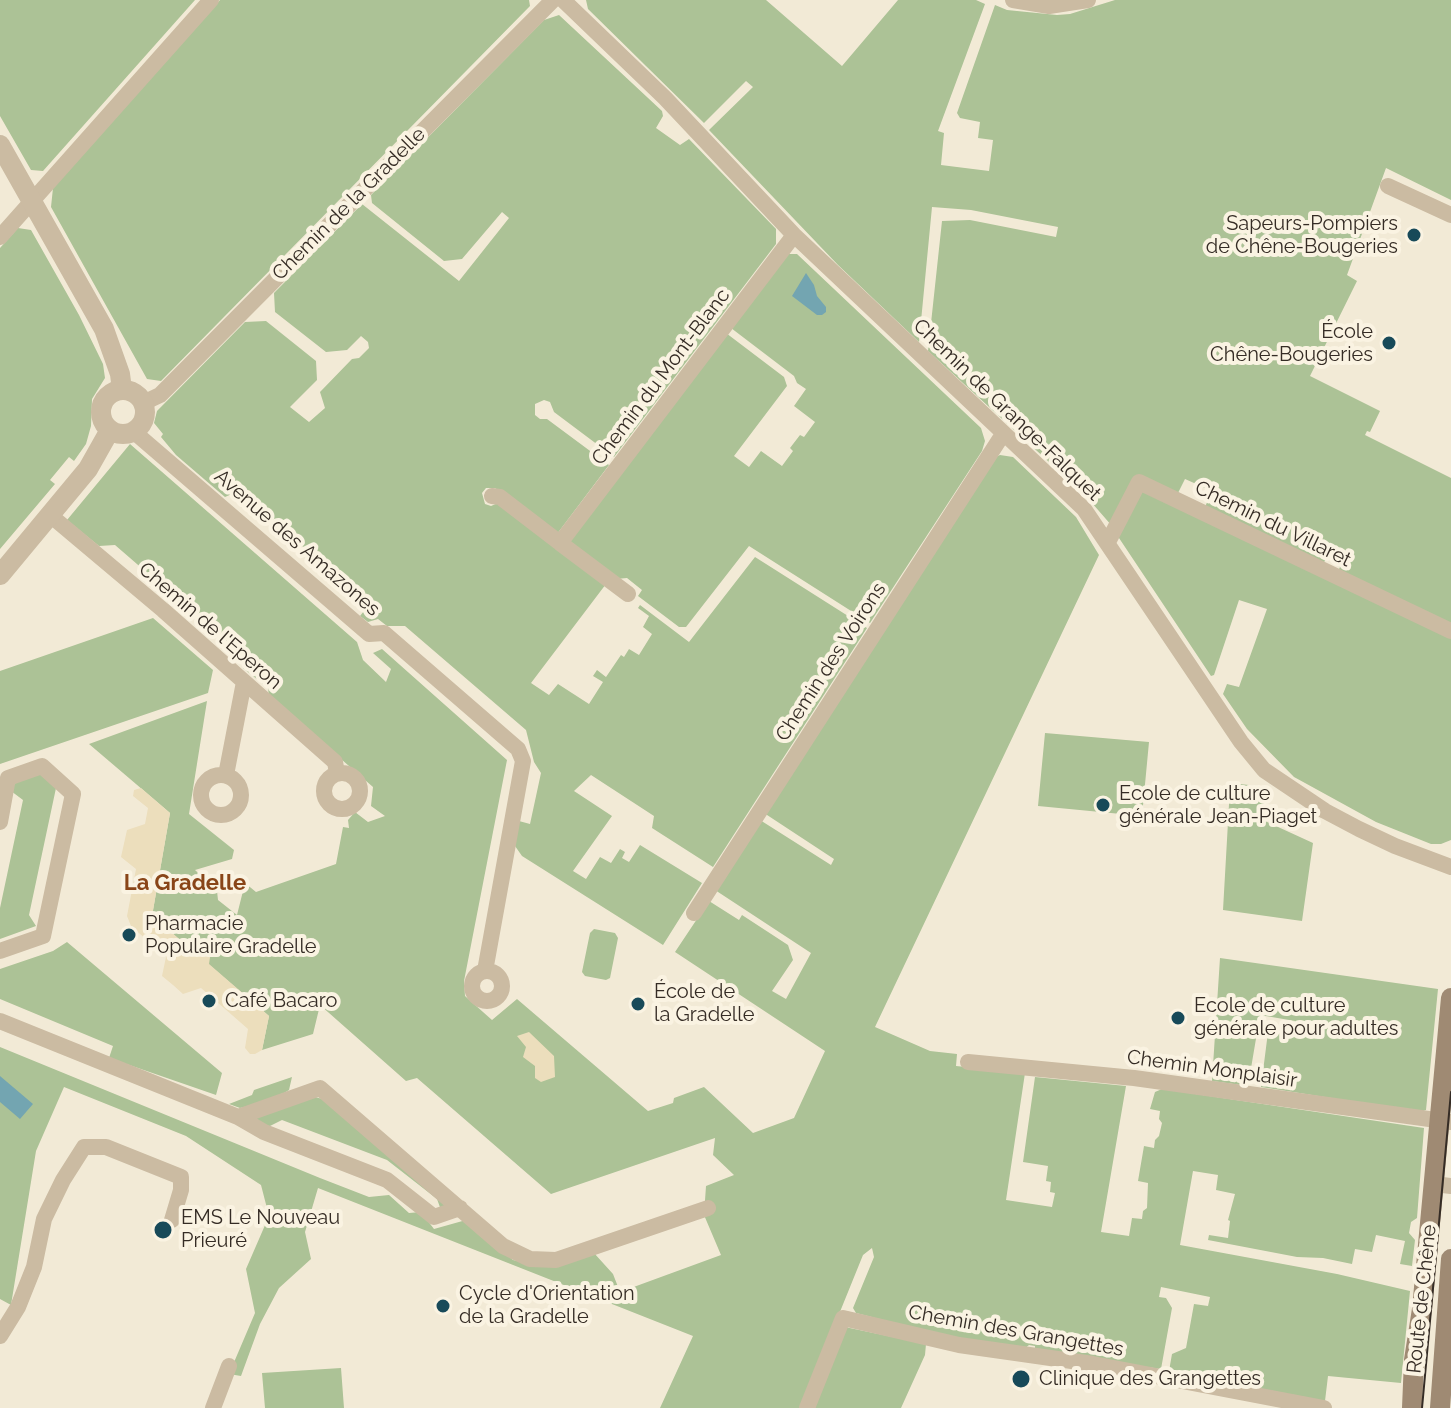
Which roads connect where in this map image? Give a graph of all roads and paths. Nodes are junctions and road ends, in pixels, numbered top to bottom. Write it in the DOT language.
graph roads {
  1 [pos="211,0"];
  2 [pos="553,0"];
  3 [pos="563,0"];
  4 [pos="1013,0"];
  5 [pos="1088,0"];
  6 [pos="0,145"];
  7 [pos="1388,186"];
  8 [pos="31,200"];
  9 [pos="1451,215"];
  10 [pos="794,235"];
  11 [pos="0,237"];
  12 [pos="122,390"];
  13 [pos="143,403"];
  14 [pos="110,430"];
  15 [pos="133,431"];
  16 [pos="1003,434"];
  17 [pos="492,496"];
  18 [pos="50,515"];
  19 [pos="1108,542"];
  20 [pos="560,543"];
  21 [pos="0,575"];
  22 [pos="628,594"];
  23 [pos="1451,631"];
  24 [pos="244,682"];
  25 [pos="337,773"];
  26 [pos="226,775"];
  27 [pos="0,822"];
  28 [pos="1451,867"];
  29 [pos="694,913"];
  30 [pos="0,951"];
  31 [pos="485,971"];
  32 [pos="1451,998"];
  33 [pos="0,1021"];
  34 [pos="1449,1052"];
  35 [pos="968,1062"];
  36 [pos="238,1117"];
  37 [pos="1445,1122"];
  38 [pos="1442,1185"];
  39 [pos="460,1208"];
  40 [pos="708,1208"];
  41 [pos="172,1220"];
  42 [pos="1451,1259"];
  43 [pos="0,1336"];
  44 [pos="229,1366"];
  45 [pos="213,1408"];
  46 [pos="807,1408"];
  47 [pos="1324,1408"];
  48 [pos="1412,1408"];
  49 [pos="1440,1408"];
  1 -- 8 [label="street"];
  2 -- 13 [label="street, Chemin de la Gradelle"];
  3 -- 10 [label="street, Chemin de Grange-Falquet"];
  4 -- 5 [label="street"];
  6 -- 8 [label="street"];
  7 -- 9 [label="street"];
  8 -- 11 [label="street"];
  8 -- 12 [label="street"];
  10 -- 16 [label="street, Chemin de Grange-Falquet"];
  10 -- 20 [label="street, Chemin du Mont-Blanc"];
  12 -- 13 [label="street"];
  12 -- 14 [label="street"];
  13 -- 15 [label="street"];
  14 -- 15 [label="street"];
  14 -- 18 [label="street"];
  15 -- 31 [label="street, Avenue des Amazones"];
  16 -- 19 [label="street, Chemin de Grange-Falquet"];
  16 -- 29 [label="street, Chemin des Voirons"];
  17 -- 20 [label="street"];
  18 -- 21 [label="street"];
  18 -- 24 [label="street, Chemin de l'Eperon"];
  19 -- 23 [label="street, Chemin du Villaret"];
  19 -- 28 [label="street, Chemin de Grange-Falquet"];
  20 -- 22 [label="street"];
  24 -- 25 [label="street, Chemin de l'Eperon"];
  24 -- 26 [label="street"];
  27 -- 30 [label="street"];
  32 -- 34 [label="main road, Route de Chêne"];
  33 -- 36 [label="street"];
  34 -- 37 [label="main road, Route de Chêne"];
  35 -- 37 [label="street, Chemin Monplaisir"];
  36 -- 39 [label="street"];
  36 -- 39 [label="street"];
  37 -- 38 [label="main road, Route de Chêne"];
  38 -- 48 [label="main road, Route de Chêne"];
  39 -- 40 [label="street"];
  41 -- 43 [label="street"];
  42 -- 49 [label="main road, Route de Chêne"];
  44 -- 45 [label="street"];
  46 -- 47 [label="street, Chemin des Grangettes"];
}
